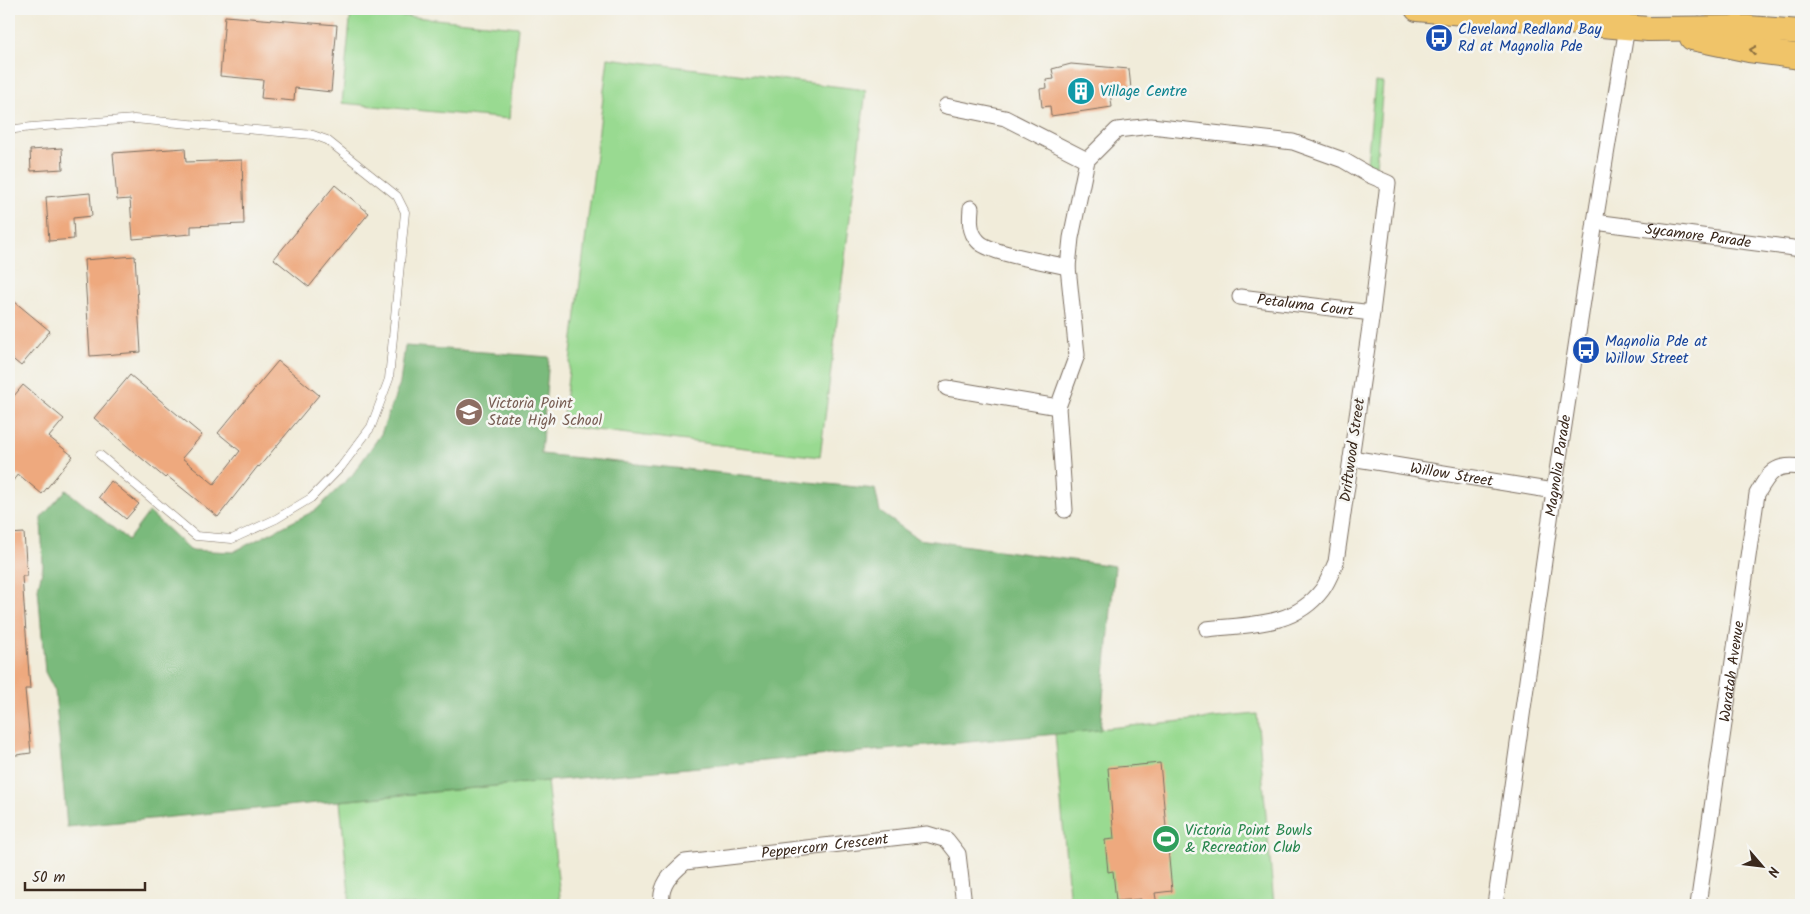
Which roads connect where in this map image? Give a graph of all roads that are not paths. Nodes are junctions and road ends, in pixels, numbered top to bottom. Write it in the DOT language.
graph roads {
  1 [pos="1417,9"];
  2 [pos="1637,28"];
  3 [pos="1801,32"];
  4 [pos="1801,57"];
  5 [pos="946,106"];
  6 [pos="9,132"];
  7 [pos="1087,160"];
  8 [pos="971,208"];
  9 [pos="1595,222"];
  10 [pos="1801,249"];
  11 [pos="1068,267"];
  12 [pos="1240,297"];
  13 [pos="1372,313"];
  14 [pos="947,388"];
  15 [pos="1058,407"];
  16 [pos="100,455"];
  17 [pos="1351,458"];
  18 [pos="1801,467"];
  19 [pos="1554,491"];
  20 [pos="1065,510"];
  21 [pos="1207,629"];
  22 [pos="662,905"];
  23 [pos="964,905"];
  24 [pos="1495,905"];
  25 [pos="1698,905"];
  1 -- 2 [label="highway"];
  2 -- 3 [label="highway"];
  4 -- 2 [label="highway, one-way"];
  2 -- 9 [label="street, Magnolia Parade"];
  5 -- 7 [label="street"];
  6 -- 16 [label="lane"];
  7 -- 11 [label="street"];
  7 -- 13 [label="street, Driftwood Street"];
  8 -- 11 [label="street"];
  9 -- 10 [label="street, Sycamore Parade"];
  9 -- 19 [label="street, Magnolia Parade"];
  11 -- 15 [label="street"];
  12 -- 13 [label="street, Petaluma Court"];
  13 -- 17 [label="street, Driftwood Street"];
  14 -- 15 [label="street"];
  15 -- 20 [label="street"];
  17 -- 19 [label="street, Willow Street"];
  17 -- 21 [label="street, Driftwood Street"];
  18 -- 25 [label="street, Waratah Avenue"];
  19 -- 24 [label="street, Magnolia Parade"];
  22 -- 23 [label="street, Peppercorn Crescent"];
}
